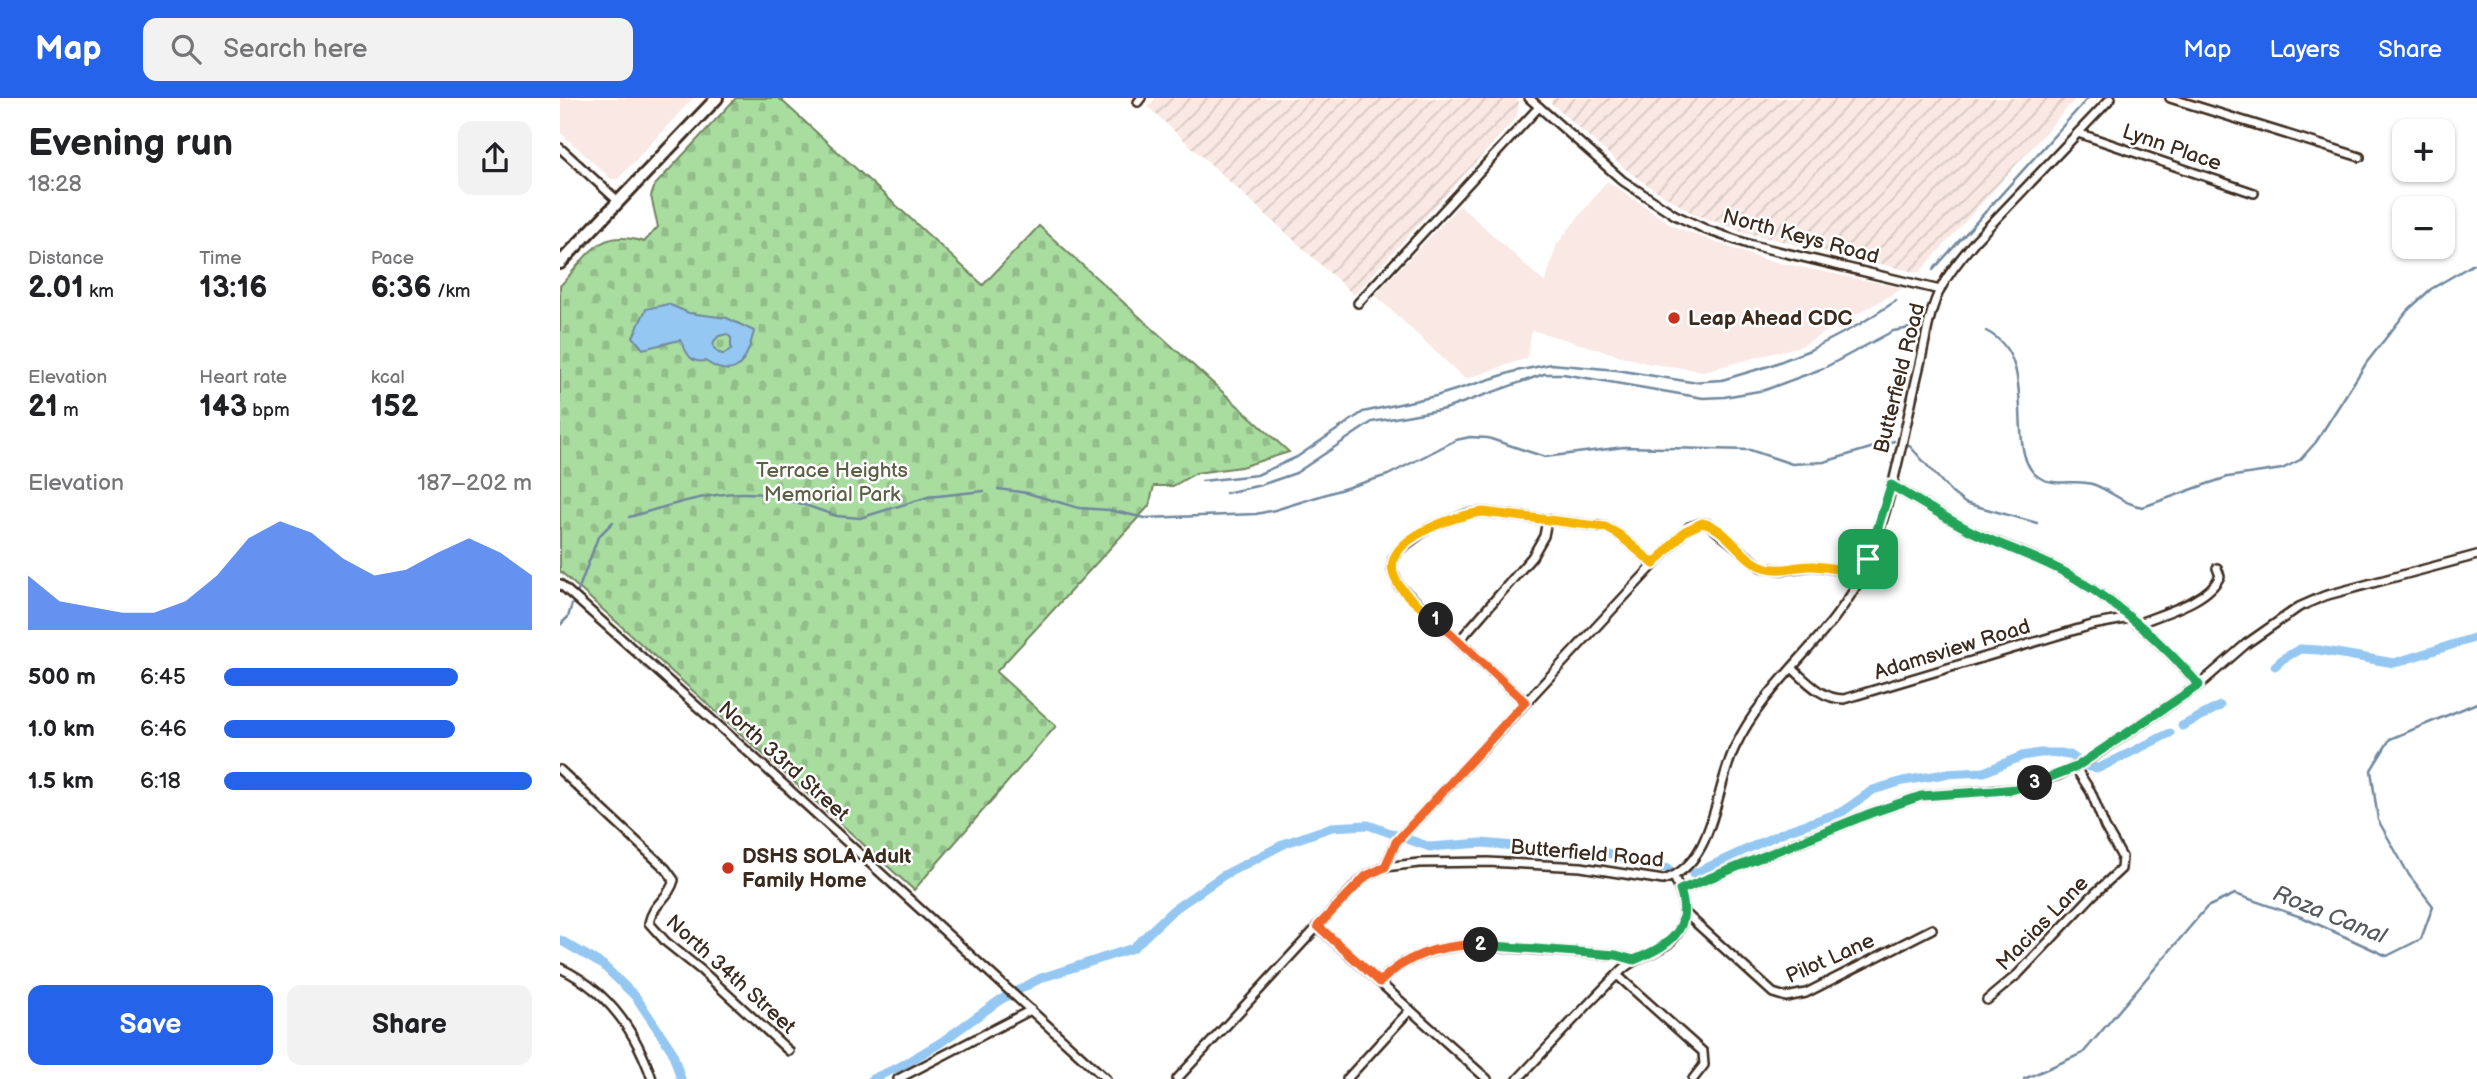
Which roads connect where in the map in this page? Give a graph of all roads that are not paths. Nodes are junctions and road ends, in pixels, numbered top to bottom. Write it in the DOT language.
graph roads {
  1 [pos="717,98"];
  2 [pos="1529,98"];
  3 [pos="2111,98"];
  4 [pos="2170,98"];
  5 [pos="1539,107"];
  6 [pos="2078,133"];
  7 [pos="560,148"];
  8 [pos="2360,157"];
  9 [pos="2254,193"];
  10 [pos="618,201"];
  11 [pos="560,263"];
  12 [pos="1940,290"];
  13 [pos="1358,303"];
  14 [pos="1891,485"];
  15 [pos="1547,520"];
  16 [pos="2477,555"];
  17 [pos="1654,564"];
  18 [pos="2217,568"];
  19 [pos="1863,573"];
  20 [pos="560,584"];
  21 [pos="2130,618"];
  22 [pos="2137,624"];
  23 [pos="1459,641"];
  24 [pos="1792,668"];
  25 [pos="2199,685"];
  26 [pos="1525,702"];
  27 [pos="2078,766"];
  28 [pos="560,770"];
  29 [pos="1385,867"];
  30 [pos="1674,877"];
  31 [pos="1680,890"];
  32 [pos="1684,912"];
  33 [pos="1318,926"];
  34 [pos="1933,929"];
  35 [pos="1634,960"];
  36 [pos="560,968"];
  37 [pos="1617,975"];
  38 [pos="1380,982"];
  39 [pos="1987,1000"];
  40 [pos="1031,1010"];
  41 [pos="1410,1010"];
  42 [pos="789,1051"];
  43 [pos="652,1079"];
  44 [pos="898,1079"];
  45 [pos="1106,1079"];
  46 [pos="1177,1079"];
  47 [pos="1347,1079"];
  48 [pos="1487,1079"];
  49 [pos="1518,1079"];
  50 [pos="1693,1079"];
  1 -- 10 [label="main road"];
  2 -- 5 [label="street, North Keys Road"];
  3 -- 6 [label="street, Butterfield Road"];
  4 -- 8 [label="street"];
  5 -- 12 [label="street, North Keys Road"];
  5 -- 13 [label="street"];
  6 -- 9 [label="street, Lynn Place"];
  6 -- 12 [label="street, Butterfield Road"];
  7 -- 10 [label="street"];
  10 -- 11 [label="main road"];
  12 -- 14 [label="street, Butterfield Road"];
  14 -- 19 [label="street, Butterfield Road"];
  14 -- 21 [label="street"];
  15 -- 17 [label="street"];
  15 -- 23 [label="street"];
  15 -- 23 [label="street"];
  16 -- 25 [label="street"];
  17 -- 19 [label="street"];
  17 -- 26 [label="street"];
  18 -- 22 [label="street"];
  19 -- 24 [label="street, Butterfield Road"];
  20 -- 40 [label="street, North 33rd Street"];
  21 -- 22 [label="street"];
  21 -- 24 [label="street, Adamsview Road"];
  22 -- 25 [label="street"];
  23 -- 26 [label="street"];
  24 -- 30 [label="street, Butterfield Road"];
  25 -- 27 [label="street"];
  26 -- 29 [label="street"];
  27 -- 31 [label="street"];
  27 -- 39 [label="street, Macias Lane"];
  28 -- 42 [label="street, North 34th Street"];
  29 -- 30 [label="street, Butterfield Road"];
  29 -- 33 [label="street, Butterfield Road"];
  30 -- 31 [label="street"];
  31 -- 32 [label="street"];
  32 -- 34 [label="street, Pilot Lane"];
  32 -- 35 [label="street"];
  33 -- 38 [label="street"];
  33 -- 46 [label="street, Butterfield Road"];
  35 -- 37 [label="street"];
  35 -- 38 [label="street"];
  36 -- 43 [label="street"];
  37 -- 49 [label="street"];
  37 -- 50 [label="street"];
  38 -- 41 [label="street"];
  40 -- 44 [label="street"];
  40 -- 45 [label="street, North 33rd Street"];
  41 -- 47 [label="street"];
  41 -- 48 [label="street"];
}
